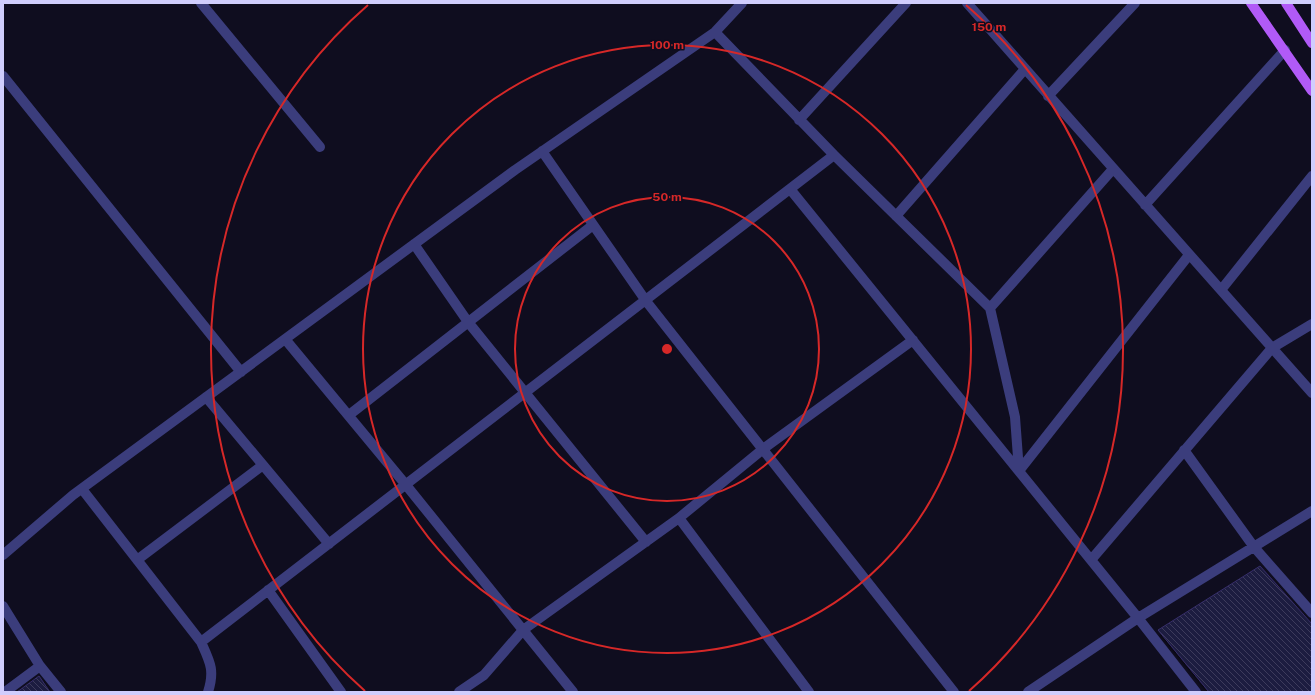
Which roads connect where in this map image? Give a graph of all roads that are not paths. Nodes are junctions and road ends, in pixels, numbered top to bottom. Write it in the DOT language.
graph roads {
  1 [pos="201,3"];
  2 [pos="742,3"];
  3 [pos="906,3"];
  4 [pos="967,3"];
  5 [pos="1135,3"];
  6 [pos="1286,3"];
  7 [pos="1254,4"];
  8 [pos="715,32"];
  9 [pos="1312,43"];
  10 [pos="1284,50"];
  11 [pos="1024,69"];
  12 [pos="3,76"];
  13 [pos="1312,91"];
  14 [pos="1048,96"];
  15 [pos="799,120"];
  16 [pos="320,147"];
  17 [pos="542,151"];
  18 [pos="834,155"];
  19 [pos="1113,168"];
  20 [pos="1312,176"];
  21 [pos="790,189"];
  22 [pos="1145,205"];
  23 [pos="896,216"];
  24 [pos="593,225"];
  25 [pos="414,244"];
  26 [pos="1189,255"];
  27 [pos="1221,290"];
  28 [pos="646,301"];
  29 [pos="990,308"];
  30 [pos="468,322"];
  31 [pos="1312,324"];
  32 [pos="285,339"];
  33 [pos="913,340"];
  34 [pos="1272,348"];
  35 [pos="240,372"];
  36 [pos="525,393"];
  37 [pos="1312,393"];
  38 [pos="206,397"];
  39 [pos="348,415"];
  40 [pos="763,449"];
  41 [pos="1184,450"];
  42 [pos="263,465"];
  43 [pos="1019,471"];
  44 [pos="406,485"];
  45 [pos="82,488"];
  46 [pos="1312,511"];
  47 [pos="679,518"];
  48 [pos="646,542"];
  49 [pos="329,544"];
  50 [pos="1254,547"];
  51 [pos="3,555"];
  52 [pos="137,560"];
  53 [pos="1091,560"];
  54 [pos="268,590"];
  55 [pos="3,606"];
  56 [pos="1312,613"];
  57 [pos="1138,618"];
  58 [pos="523,630"];
  59 [pos="201,642"];
  60 [pos="40,666"];
  61 [pos="5,692"];
  62 [pos="60,692"];
  63 [pos="208,692"];
  64 [pos="341,692"];
  65 [pos="459,692"];
  66 [pos="572,692"];
  67 [pos="809,692"];
  68 [pos="954,692"];
  69 [pos="1028,692"];
  70 [pos="1196,692"];
  1 -- 16 [label="street"];
  2 -- 8 [label="street"];
  3 -- 15 [label="street"];
  4 -- 11 [label="street"];
  5 -- 14 [label="street"];
  6 -- 9 [label="main road"];
  7 -- 10 [label="main road"];
  8 -- 15 [label="street"];
  8 -- 17 [label="street"];
  10 -- 13 [label="main road"];
  10 -- 22 [label="street"];
  11 -- 14 [label="street"];
  11 -- 23 [label="street"];
  12 -- 35 [label="street"];
  14 -- 19 [label="street"];
  15 -- 18 [label="street"];
  17 -- 24 [label="street"];
  17 -- 25 [label="street"];
  18 -- 21 [label="street"];
  18 -- 23 [label="street"];
  19 -- 22 [label="street"];
  19 -- 29 [label="street"];
  20 -- 27 [label="street"];
  21 -- 28 [label="street"];
  21 -- 33 [label="street"];
  22 -- 26 [label="street"];
  23 -- 29 [label="street"];
  24 -- 28 [label="street"];
  24 -- 30 [label="street"];
  25 -- 30 [label="street"];
  25 -- 32 [label="street"];
  26 -- 27 [label="street"];
  26 -- 43 [label="street"];
  27 -- 34 [label="street"];
  28 -- 36 [label="street"];
  28 -- 40 [label="street"];
  29 -- 43 [label="street"];
  30 -- 36 [label="street"];
  30 -- 39 [label="street"];
  31 -- 34 [label="street"];
  32 -- 35 [label="street"];
  32 -- 39 [label="street"];
  33 -- 40 [label="street"];
  33 -- 43 [label="street"];
  34 -- 37 [label="street"];
  34 -- 41 [label="street"];
  35 -- 38 [label="street"];
  36 -- 44 [label="street"];
  36 -- 48 [label="street"];
  38 -- 42 [label="street"];
  38 -- 45 [label="street"];
  39 -- 44 [label="street"];
  40 -- 47 [label="street"];
  40 -- 68 [label="street"];
  41 -- 50 [label="street"];
  41 -- 53 [label="street"];
  42 -- 49 [label="street"];
  42 -- 52 [label="street"];
  43 -- 53 [label="street"];
  44 -- 49 [label="street"];
  44 -- 58 [label="street"];
  45 -- 51 [label="street"];
  45 -- 52 [label="street"];
  46 -- 50 [label="street"];
  47 -- 48 [label="street"];
  47 -- 67 [label="street"];
  48 -- 58 [label="street"];
  49 -- 54 [label="street"];
  50 -- 56 [label="street"];
  50 -- 57 [label="street"];
  52 -- 59 [label="street"];
  53 -- 57 [label="street"];
  54 -- 59 [label="street"];
  54 -- 64 [label="street"];
  55 -- 60 [label="street"];
  57 -- 69 [label="street"];
  57 -- 70 [label="street"];
  58 -- 65 [label="street"];
  58 -- 66 [label="street"];
  59 -- 63 [label="street"];
  60 -- 61 [label="street"];
  60 -- 62 [label="street"];
}
